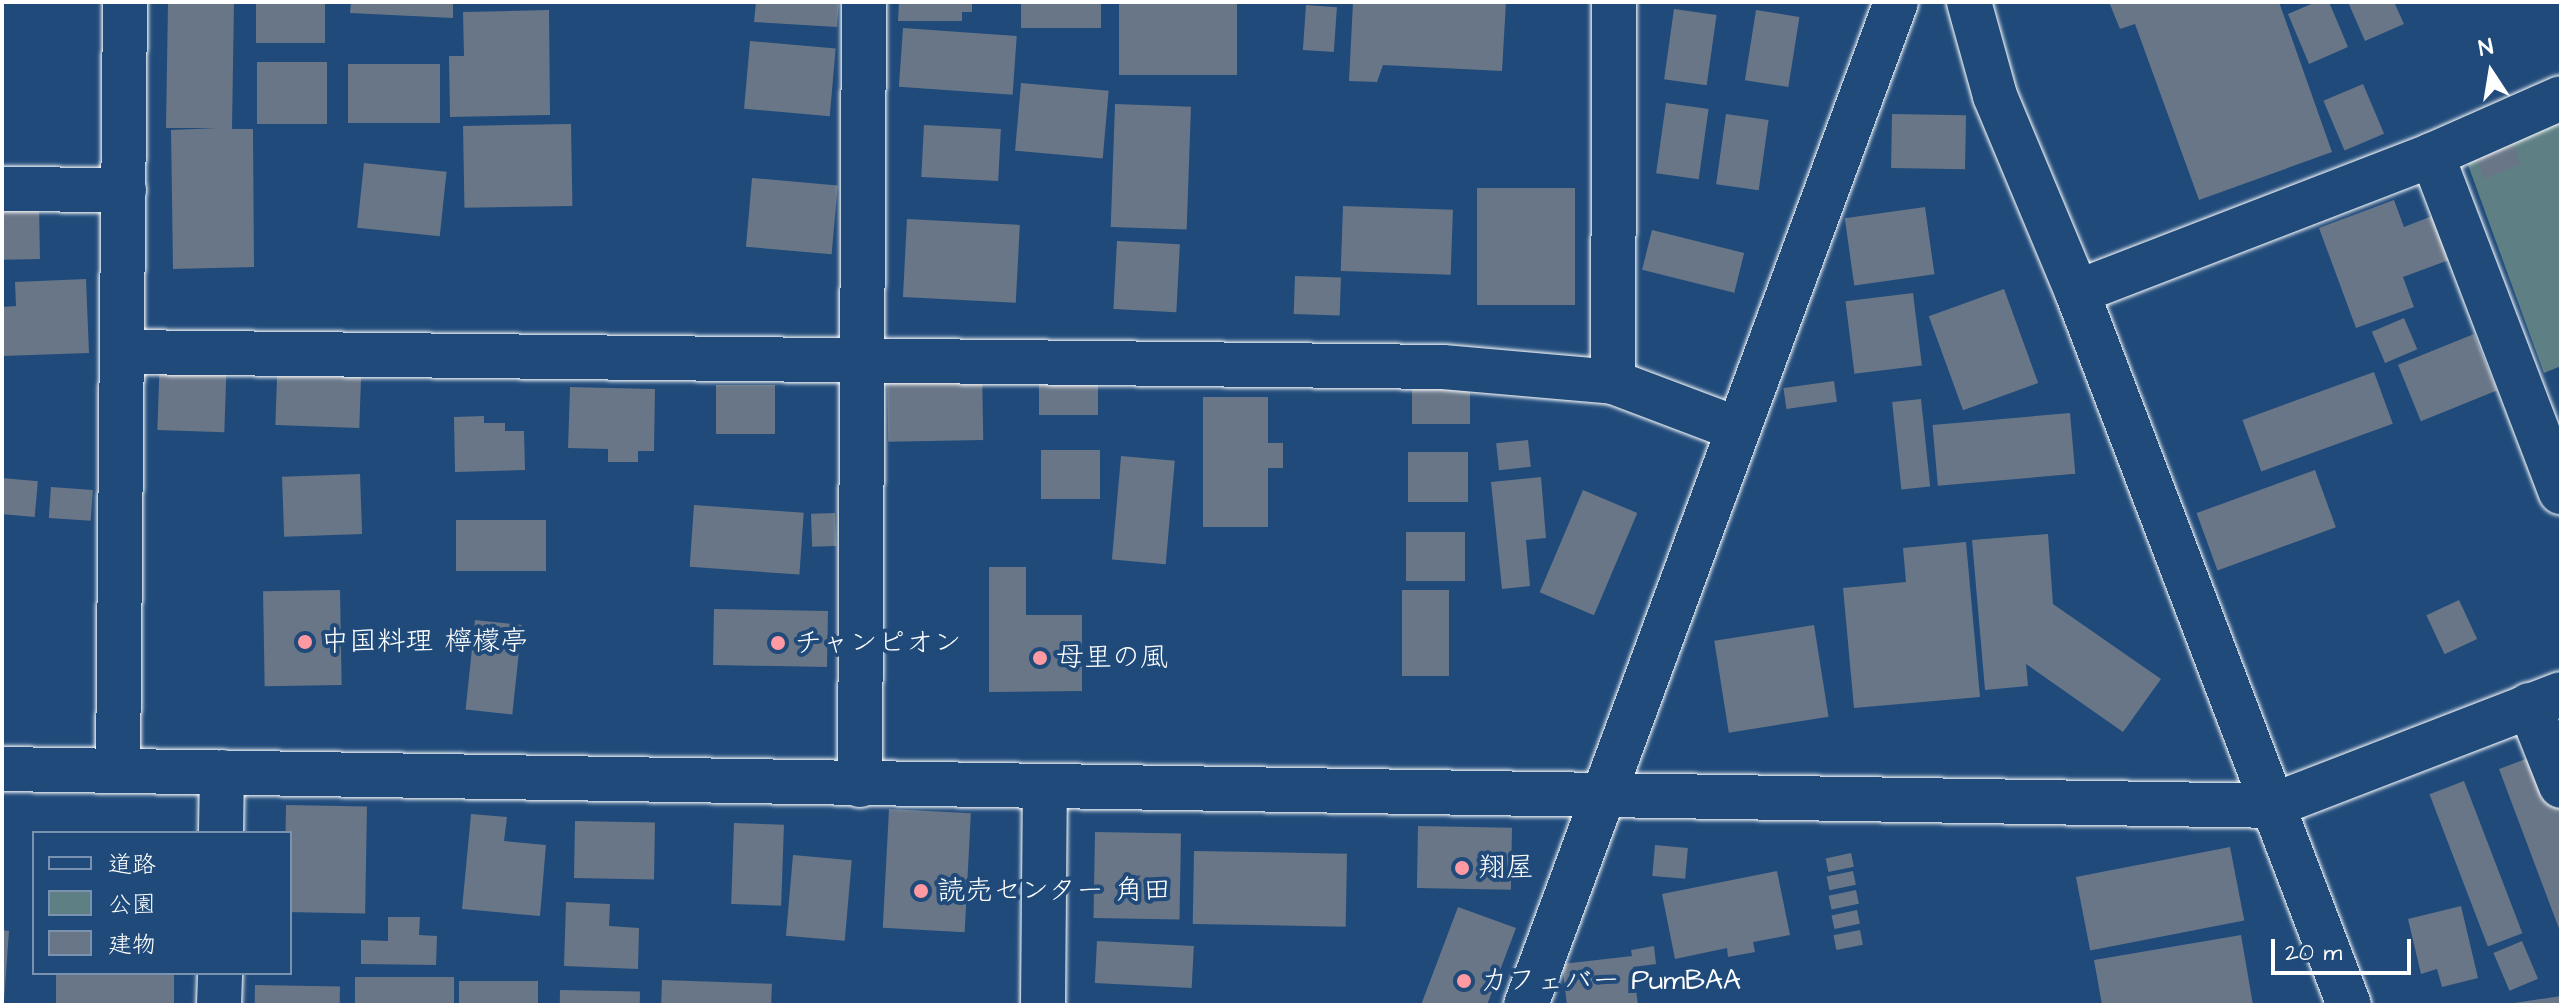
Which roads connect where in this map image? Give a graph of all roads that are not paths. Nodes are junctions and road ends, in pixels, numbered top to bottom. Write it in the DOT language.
graph roads {
  1 [pos="125,2"];
  2 [pos="864,2"];
  3 [pos="1614,2"];
  4 [pos="1896,2"];
  5 [pos="1969,2"];
  6 [pos="2561,98"];
  7 [pos="2432,155"];
  8 [pos="2,189"];
  9 [pos="124,190"];
  10 [pos="2077,292"];
  11 [pos="122,352"];
  12 [pos="863,359"];
  13 [pos="1613,382"];
  14 [pos="2546,398"];
  15 [pos="1735,428"];
  16 [pos="2561,492"];
  17 [pos="2545,700"];
  18 [pos="2,769"];
  19 [pos="118,770"];
  20 [pos="222,772"];
  21 [pos="860,785"];
  22 [pos="2561,786"];
  23 [pos="1045,788"];
  24 [pos="1607,792"];
  25 [pos="2271,806"];
  26 [pos="221,831"];
  27 [pos="220,975"];
  28 [pos="219,1005"];
  29 [pos="1043,1005"];
  30 [pos="1526,1005"];
  31 [pos="2349,1005"];
  1 -- 9 [label="street"];
  2 -- 12 [label="street"];
  3 -- 13 [label="street"];
  4 -- 15 [label="street"];
  5 -- 10 [label="street"];
  6 -- 7 [label="street"];
  7 -- 10 [label="street"];
  7 -- 14 [label="street"];
  8 -- 9 [label="street"];
  9 -- 11 [label="street"];
  10 -- 25 [label="street"];
  11 -- 12 [label="street"];
  11 -- 19 [label="street"];
  12 -- 13 [label="street"];
  12 -- 21 [label="street"];
  13 -- 15 [label="street"];
  14 -- 16 [label="street"];
  15 -- 24 [label="street"];
  17 -- 22 [label="street"];
  17 -- 25 [label="street"];
  18 -- 19 [label="street"];
  19 -- 20 [label="street"];
  20 -- 21 [label="street"];
  20 -- 26 [label="street"];
  21 -- 23 [label="street"];
  23 -- 24 [label="street"];
  23 -- 29 [label="street"];
  24 -- 25 [label="street"];
  24 -- 30 [label="street"];
  25 -- 31 [label="street"];
  27 -- 28 [label="street"];
}
